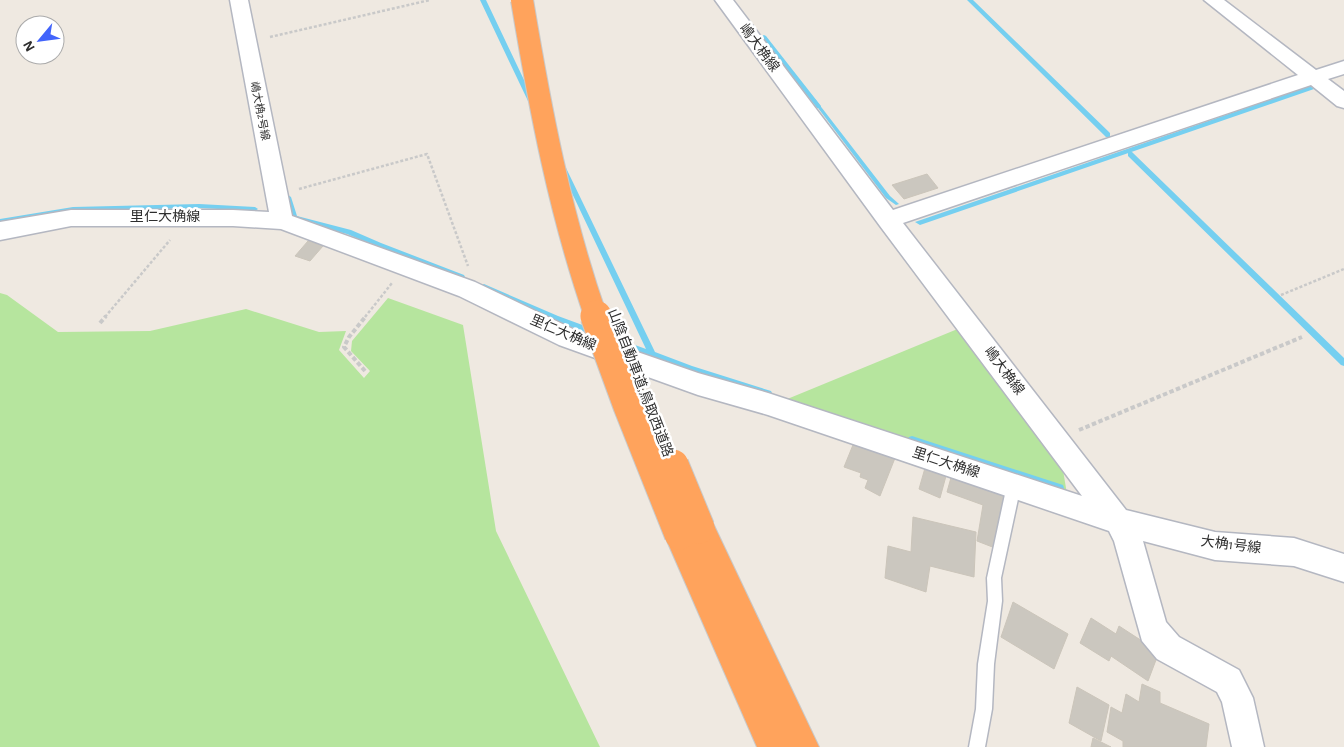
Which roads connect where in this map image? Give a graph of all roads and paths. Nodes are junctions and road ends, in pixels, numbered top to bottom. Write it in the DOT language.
graph roads {
  1 [pos="239,0"];
  2 [pos="430,0"];
  3 [pos="512,0"];
  4 [pos="522,0"];
  5 [pos="536,0"];
  6 [pos="724,0"];
  7 [pos="1213,0"];
  8 [pos="247,43"];
  9 [pos="531,53"];
  10 [pos="1344,67"];
  11 [pos="1313,77"];
  12 [pos="1344,101"];
  13 [pos="277,195"];
  14 [pos="190,218"];
  15 [pos="888,220"];
  16 [pos="282,221"];
  17 [pos="0,231"];
  18 [pos="406,266"];
  19 [pos="1344,269"];
  20 [pos="467,289"];
  21 [pos="1281,295"];
  22 [pos="100,323"];
  23 [pos="1302,336"];
  24 [pos="365,371"];
  25 [pos="1056,440"];
  26 [pos="1014,485"];
  27 [pos="1118,521"];
  28 [pos="690,531"];
  29 [pos="1344,568"];
  30 [pos="775,747"];
  31 [pos="800,747"];
  32 [pos="977,747"];
  33 [pos="1248,747"];
  1 -- 8 [label="street, 嶋大桷2号線"];
  2 -- 8 [label="path"];
  3 -- 9 [label="highway, bridge"];
  4 -- 9 [label="highway, 山陰自動車道;鳥取西道路, bridge"];
  5 -- 28 [label="highway, 山陰自動車道;鳥取西道路, bridge"];
  6 -- 15 [label="street, 嶋大桷線"];
  7 -- 11 [label="street"];
  8 -- 13 [label="street, 嶋大桷2号線"];
  9 -- 28 [label="highway, 山陰自動車道;鳥取西道路, bridge"];
  10 -- 11 [label="street"];
  11 -- 12 [label="street"];
  11 -- 15 [label="street"];
  13 -- 16 [label="street, 嶋大桷2号線"];
  13 -- 20 [label="path"];
  14 -- 16 [label="street, 里仁大桷線"];
  14 -- 17 [label="street, 里仁大桷線"];
  14 -- 22 [label="path"];
  15 -- 25 [label="street, 嶋大桷線"];
  16 -- 18 [label="street, 里仁大桷線"];
  18 -- 20 [label="street, 里仁大桷線"];
  18 -- 24 [label="path"];
  19 -- 21 [label="path"];
  20 -- 26 [label="street, 里仁大桷線"];
  23 -- 25 [label="path"];
  25 -- 27 [label="street, 嶋大桷線"];
  26 -- 27 [label="street, 里仁大桷線"];
  26 -- 32 [label="lane"];
  27 -- 29 [label="street, 大桷1号線"];
  27 -- 33 [label="street, 嶋大桷線"];
  28 -- 30 [label="highway, 山陰自動車道;鳥取西道路"];
  28 -- 31 [label="highway, 山陰自動車道;鳥取西道路"];
}
